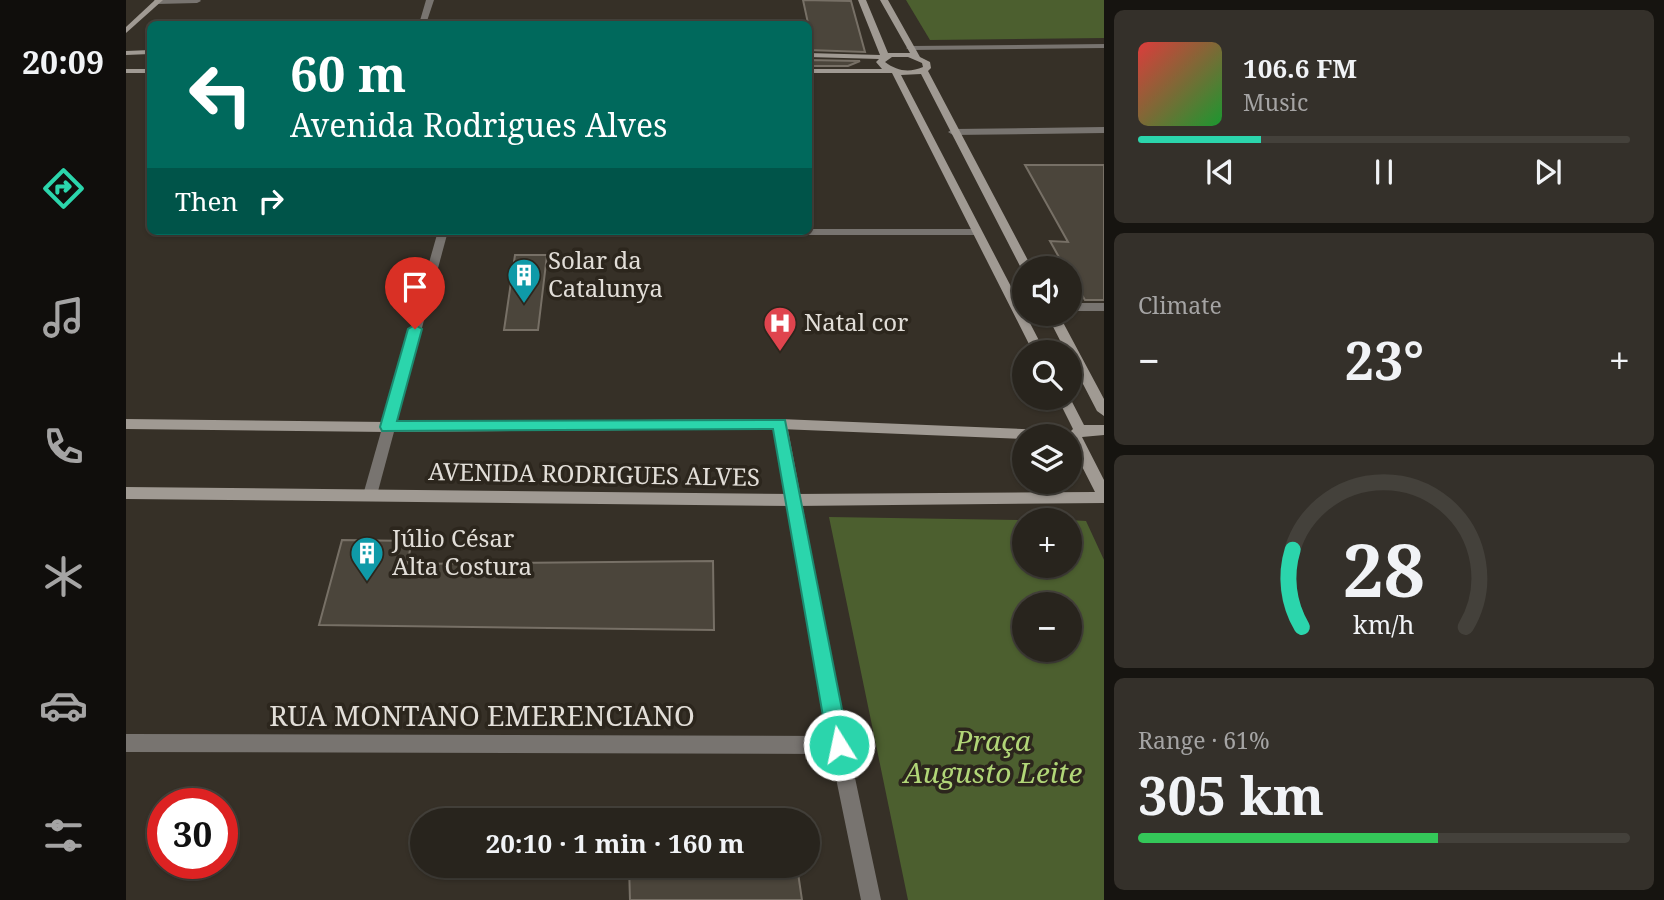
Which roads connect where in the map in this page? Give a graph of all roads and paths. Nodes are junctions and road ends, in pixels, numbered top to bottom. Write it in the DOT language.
graph roads {
  1 [pos="430,0"];
  2 [pos="862,0"];
  3 [pos="884,0"];
  4 [pos="158,1"];
  5 [pos="197,1"];
  6 [pos="423,21"];
  7 [pos="126,31"];
  8 [pos="1104,46"];
  9 [pos="910,48"];
  10 [pos="147,52"];
  11 [pos="126,53"];
  12 [pos="812,55"];
  13 [pos="885,57"];
  14 [pos="916,57"];
  15 [pos="126,71"];
  16 [pos="147,71"];
  17 [pos="812,71"];
  18 [pos="894,71"];
  19 [pos="924,71"];
  20 [pos="1104,131"];
  21 [pos="953,132"];
  22 [pos="812,232"];
  23 [pos="975,232"];
  24 [pos="442,235"];
  25 [pos="1020,256"];
  26 [pos="1082,307"];
  27 [pos="1104,307"];
  28 [pos="1059,326"];
  29 [pos="1033,340"];
  30 [pos="1104,411"];
  31 [pos="780,424"];
  32 [pos="126,425"];
  33 [pos="387,427"];
  34 [pos="1104,430"];
  35 [pos="1012,431"];
  36 [pos="1082,433"];
  37 [pos="1082,443"];
  38 [pos="126,493"];
  39 [pos="370,495"];
  40 [pos="1104,496"];
  41 [pos="794,500"];
  42 [pos="126,743"];
  43 [pos="839,745"];
  44 [pos="871,900"];
  1 -- 6 [label="street"];
  2 -- 13 [label="main road"];
  3 -- 9 [label="main road"];
  4 -- 5 [label="street"];
  4 -- 7 [label="main road"];
  8 -- 9 [label="street"];
  9 -- 14 [label="main road"];
  10 -- 11 [label="main road"];
  12 -- 13 [label="main road"];
  13 -- 14 [label="main road"];
  13 -- 18 [label="main road"];
  14 -- 19 [label="main road"];
  15 -- 16 [label="main road"];
  17 -- 18 [label="main road"];
  18 -- 19 [label="main road"];
  18 -- 23 [label="main road"];
  19 -- 21 [label="main road"];
  20 -- 21 [label="street"];
  21 -- 25 [label="main road"];
  22 -- 23 [label="street"];
  23 -- 29 [label="main road"];
  24 -- 33 [label="street"];
  26 -- 27 [label="street"];
  28 -- 30 [label="main road"];
  31 -- 33 [label="main road, AVENIDA RODRIGUES ALVES"];
  31 -- 35 [label="main road, AVENIDA RODRIGUES ALVES"];
  31 -- 41 [label="street"];
  32 -- 33 [label="main road, AVENIDA RODRIGUES ALVES"];
  33 -- 39 [label="street"];
  34 -- 36 [label="main road, AVENIDA RODRIGUES ALVES"];
  37 -- 40 [label="main road"];
  38 -- 39 [label="main road, AVENIDA RODRIGUES ALVES"];
  39 -- 41 [label="main road, AVENIDA RODRIGUES ALVES"];
  40 -- 41 [label="main road, AVENIDA RODRIGUES ALVES"];
  41 -- 43 [label="street"];
  42 -- 43 [label="street, RUA MONTANO EMERENCIANO"];
  43 -- 44 [label="street"];
}
